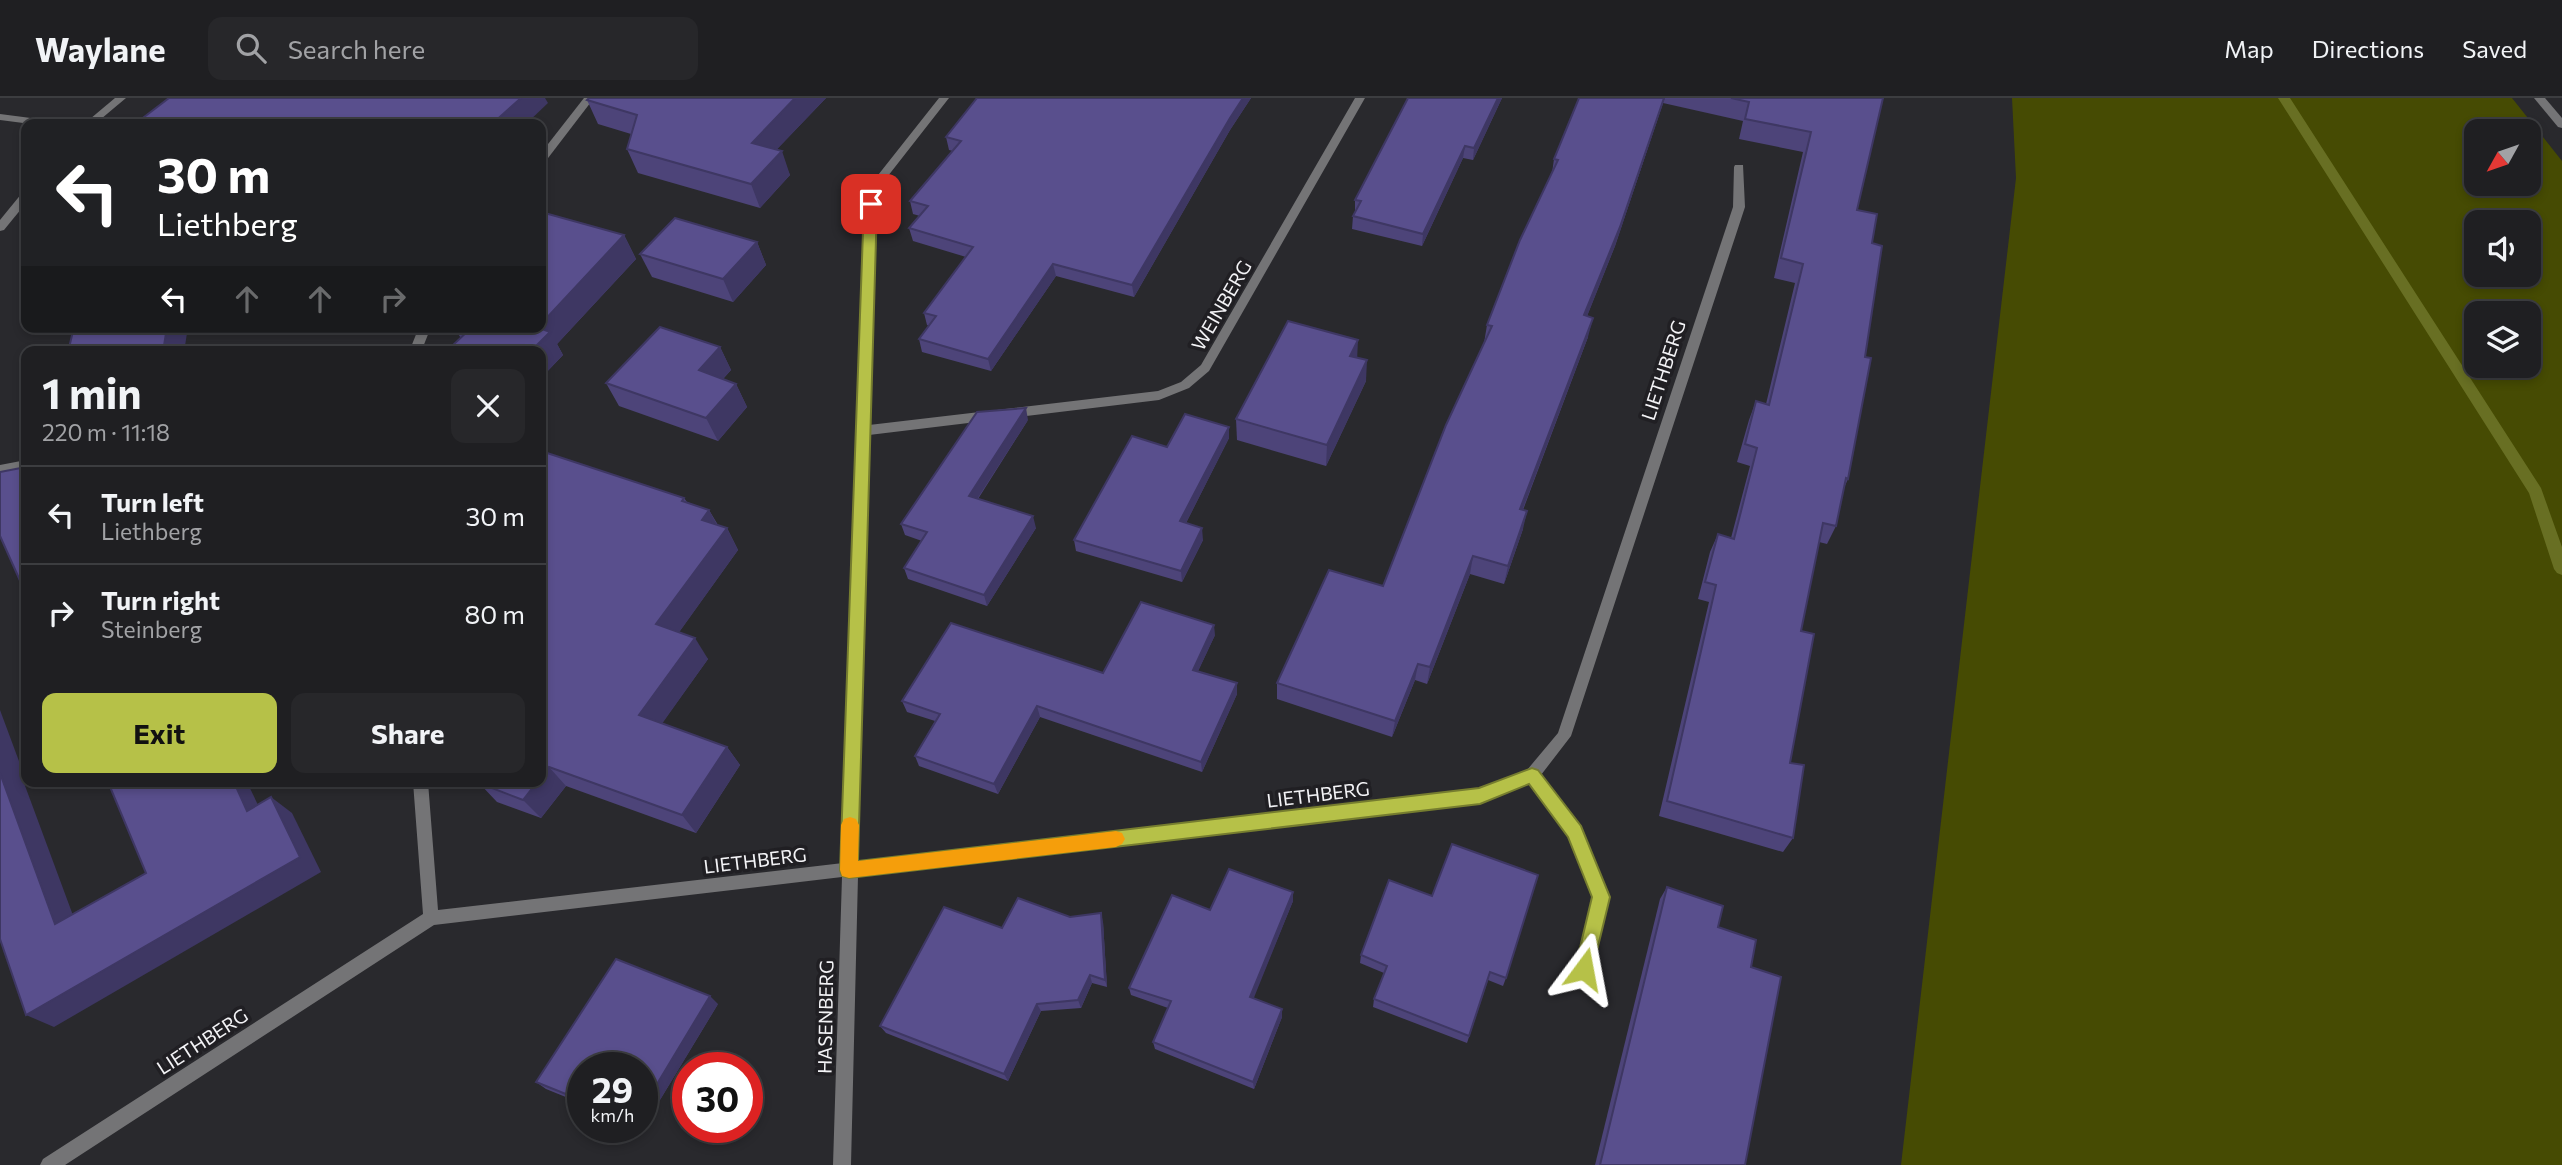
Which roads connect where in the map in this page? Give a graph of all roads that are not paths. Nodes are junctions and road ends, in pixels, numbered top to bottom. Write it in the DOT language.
graph roads {
  1 [pos="121,98"];
  2 [pos="590,98"];
  3 [pos="944,98"];
  4 [pos="1360,98"];
  5 [pos="2539,98"];
  6 [pos="0,117"];
  7 [pos="95,119"];
  8 [pos="21,120"];
  9 [pos="2562,125"];
  10 [pos="546,153"];
  11 [pos="1739,167"];
  12 [pos="21,202"];
  13 [pos="0,227"];
  14 [pos="861,431"];
  15 [pos="21,466"];
  16 [pos="0,471"];
  17 [pos="1532,775"];
  18 [pos="420,787"];
  19 [pos="849,870"];
  20 [pos="431,918"];
  21 [pos="1584,969"];
  22 [pos="49,1165"];
  23 [pos="842,1165"];
  1 -- 7 [label="street"];
  2 -- 10 [label="street"];
  3 -- 14 [label="street, HASENBERG"];
  4 -- 14 [label="street, WEINBERG"];
  5 -- 9 [label="street"];
  6 -- 8 [label="street"];
  11 -- 17 [label="street, LIETHBERG"];
  12 -- 13 [label="street"];
  14 -- 19 [label="street, HASENBERG"];
  15 -- 16 [label="street"];
  17 -- 19 [label="street, LIETHBERG"];
  17 -- 21 [label="street"];
  18 -- 20 [label="street"];
  19 -- 20 [label="street, LIETHBERG"];
  19 -- 23 [label="street, HASENBERG"];
  20 -- 22 [label="street, LIETHBERG"];
}
